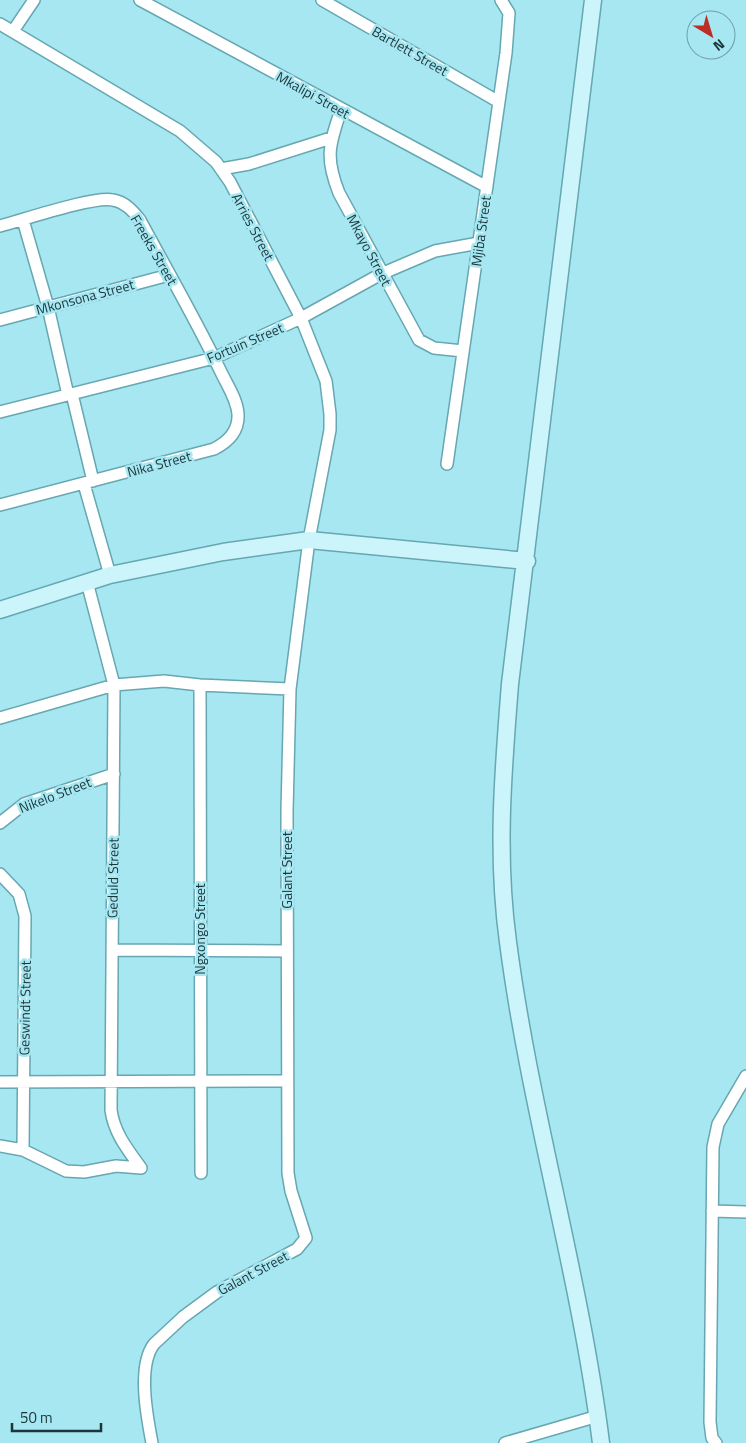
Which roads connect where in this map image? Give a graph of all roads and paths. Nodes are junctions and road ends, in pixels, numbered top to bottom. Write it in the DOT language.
graph roads {
  1 [pos="34,0"];
  2 [pos="140,0"];
  3 [pos="322,0"];
  4 [pos="501,0"];
  5 [pos="593,0"];
  6 [pos="0,24"];
  7 [pos="13,31"];
  8 [pos="499,102"];
  9 [pos="341,110"];
  10 [pos="331,138"];
  11 [pos="221,169"];
  12 [pos="487,187"];
  13 [pos="23,220"];
  14 [pos="0,226"];
  15 [pos="479,244"];
  16 [pos="381,274"];
  17 [pos="169,275"];
  18 [pos="48,307"];
  19 [pos="301,318"];
  20 [pos="0,320"];
  21 [pos="464,351"];
  22 [pos="214,358"];
  23 [pos="70,395"];
  24 [pos="0,412"];
  25 [pos="447,464"];
  26 [pos="89,482"];
  27 [pos="0,506"];
  28 [pos="309,540"];
  29 [pos="527,561"];
  30 [pos="110,575"];
  31 [pos="87,582"];
  32 [pos="0,610"];
  33 [pos="114,685"];
  34 [pos="200,685"];
  35 [pos="290,689"];
  36 [pos="0,718"];
  37 [pos="114,774"];
  38 [pos="0,823"];
  39 [pos="0,874"];
  40 [pos="112,950"];
  41 [pos="287,951"];
  42 [pos="200,952"];
  43 [pos="746,1076"];
  44 [pos="111,1081"];
  45 [pos="287,1081"];
  46 [pos="0,1082"];
  47 [pos="24,1082"];
  48 [pos="200,1082"];
  49 [pos="742,1092"];
  50 [pos="0,1146"];
  51 [pos="23,1150"];
  52 [pos="201,1173"];
  53 [pos="712,1211"];
  54 [pos="746,1212"];
  55 [pos="598,1416"];
  56 [pos="152,1443"];
  57 [pos="505,1443"];
  58 [pos="602,1443"];
  59 [pos="716,1443"];
  1 -- 7 [label="street"];
  2 -- 9 [label="street, Mkalipi Street"];
  3 -- 8 [label="street, Bartlett Street"];
  4 -- 8 [label="street, Mjiba Street"];
  5 -- 29 [label="street"];
  6 -- 7 [label="street, Arries Street"];
  7 -- 11 [label="street, Arries Street"];
  8 -- 12 [label="street, Mjiba Street"];
  9 -- 10 [label="street, Mkayo Street"];
  9 -- 12 [label="street, Mkalipi Street"];
  10 -- 11 [label="street"];
  10 -- 16 [label="street, Mkayo Street"];
  11 -- 19 [label="street, Arries Street"];
  12 -- 15 [label="street, Mjiba Street"];
  13 -- 14 [label="street, Freeks Street"];
  13 -- 17 [label="street, Freeks Street"];
  13 -- 18 [label="street"];
  15 -- 16 [label="street, Fortuin Street"];
  15 -- 21 [label="street, Mjiba Street"];
  16 -- 19 [label="street, Fortuin Street"];
  16 -- 21 [label="street, Mkayo Street"];
  17 -- 18 [label="street, Mkonsona Street"];
  17 -- 22 [label="street, Freeks Street"];
  18 -- 20 [label="street, Mkonsona Street"];
  18 -- 23 [label="street"];
  19 -- 22 [label="street, Fortuin Street"];
  19 -- 28 [label="street, Arries Street"];
  21 -- 25 [label="street, Mjiba Street"];
  22 -- 23 [label="street, Fortuin Street"];
  22 -- 26 [label="street, Nika Street"];
  23 -- 24 [label="street, Fortuin Street"];
  23 -- 26 [label="street"];
  26 -- 27 [label="street, Nika Street"];
  26 -- 30 [label="street"];
  28 -- 29 [label="street"];
  28 -- 30 [label="street"];
  28 -- 35 [label="street, Galant Street"];
  29 -- 55 [label="street"];
  30 -- 31 [label="street"];
  31 -- 32 [label="street"];
  31 -- 33 [label="street, Geduld Street"];
  33 -- 34 [label="street"];
  33 -- 36 [label="street"];
  33 -- 37 [label="street, Geduld Street"];
  34 -- 35 [label="street"];
  34 -- 42 [label="street, Ngxongo Street"];
  35 -- 41 [label="street, Galant Street"];
  37 -- 38 [label="street, Nikelo Street"];
  37 -- 40 [label="street, Geduld Street"];
  39 -- 47 [label="street, Geswindt Street"];
  40 -- 42 [label="street"];
  40 -- 44 [label="street, Geduld Street"];
  41 -- 42 [label="street"];
  41 -- 45 [label="street, Galant Street"];
  42 -- 48 [label="street, Ngxongo Street"];
  43 -- 49 [label="street"];
  44 -- 47 [label="street"];
  44 -- 48 [label="street"];
  44 -- 51 [label="street, Geduld Street"];
  45 -- 48 [label="street"];
  45 -- 56 [label="street, Galant Street"];
  46 -- 47 [label="street"];
  47 -- 51 [label="street, Geswindt Street"];
  48 -- 52 [label="street, Ngxongo Street"];
  49 -- 53 [label="street"];
  50 -- 51 [label="street"];
  53 -- 54 [label="street"];
  53 -- 59 [label="street"];
  55 -- 57 [label="street"];
  55 -- 58 [label="street"];
}
